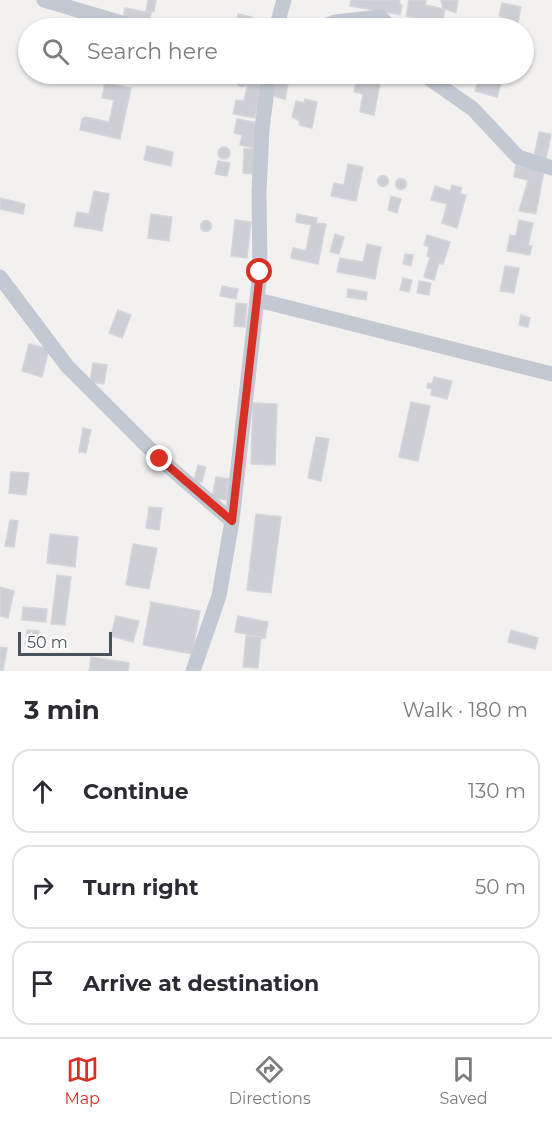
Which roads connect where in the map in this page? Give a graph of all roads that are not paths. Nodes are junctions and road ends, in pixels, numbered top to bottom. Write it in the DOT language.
graph roads {
  1 [pos="44,0"];
  2 [pos="284,0"];
  3 [pos="105,18"];
  4 [pos="279,18"];
  5 [pos="268,84"];
  6 [pos="437,84"];
  7 [pos="551,164"];
  8 [pos="0,277"];
  9 [pos="258,300"];
  10 [pos="552,374"];
  11 [pos="232,521"];
  12 [pos="193,671"];
  1 -- 3 [label="street"];
  2 -- 4 [label="street"];
  5 -- 9 [label="street"];
  6 -- 7 [label="street"];
  8 -- 11 [label="street"];
  9 -- 10 [label="street"];
  9 -- 11 [label="street"];
  11 -- 12 [label="street"];
}
